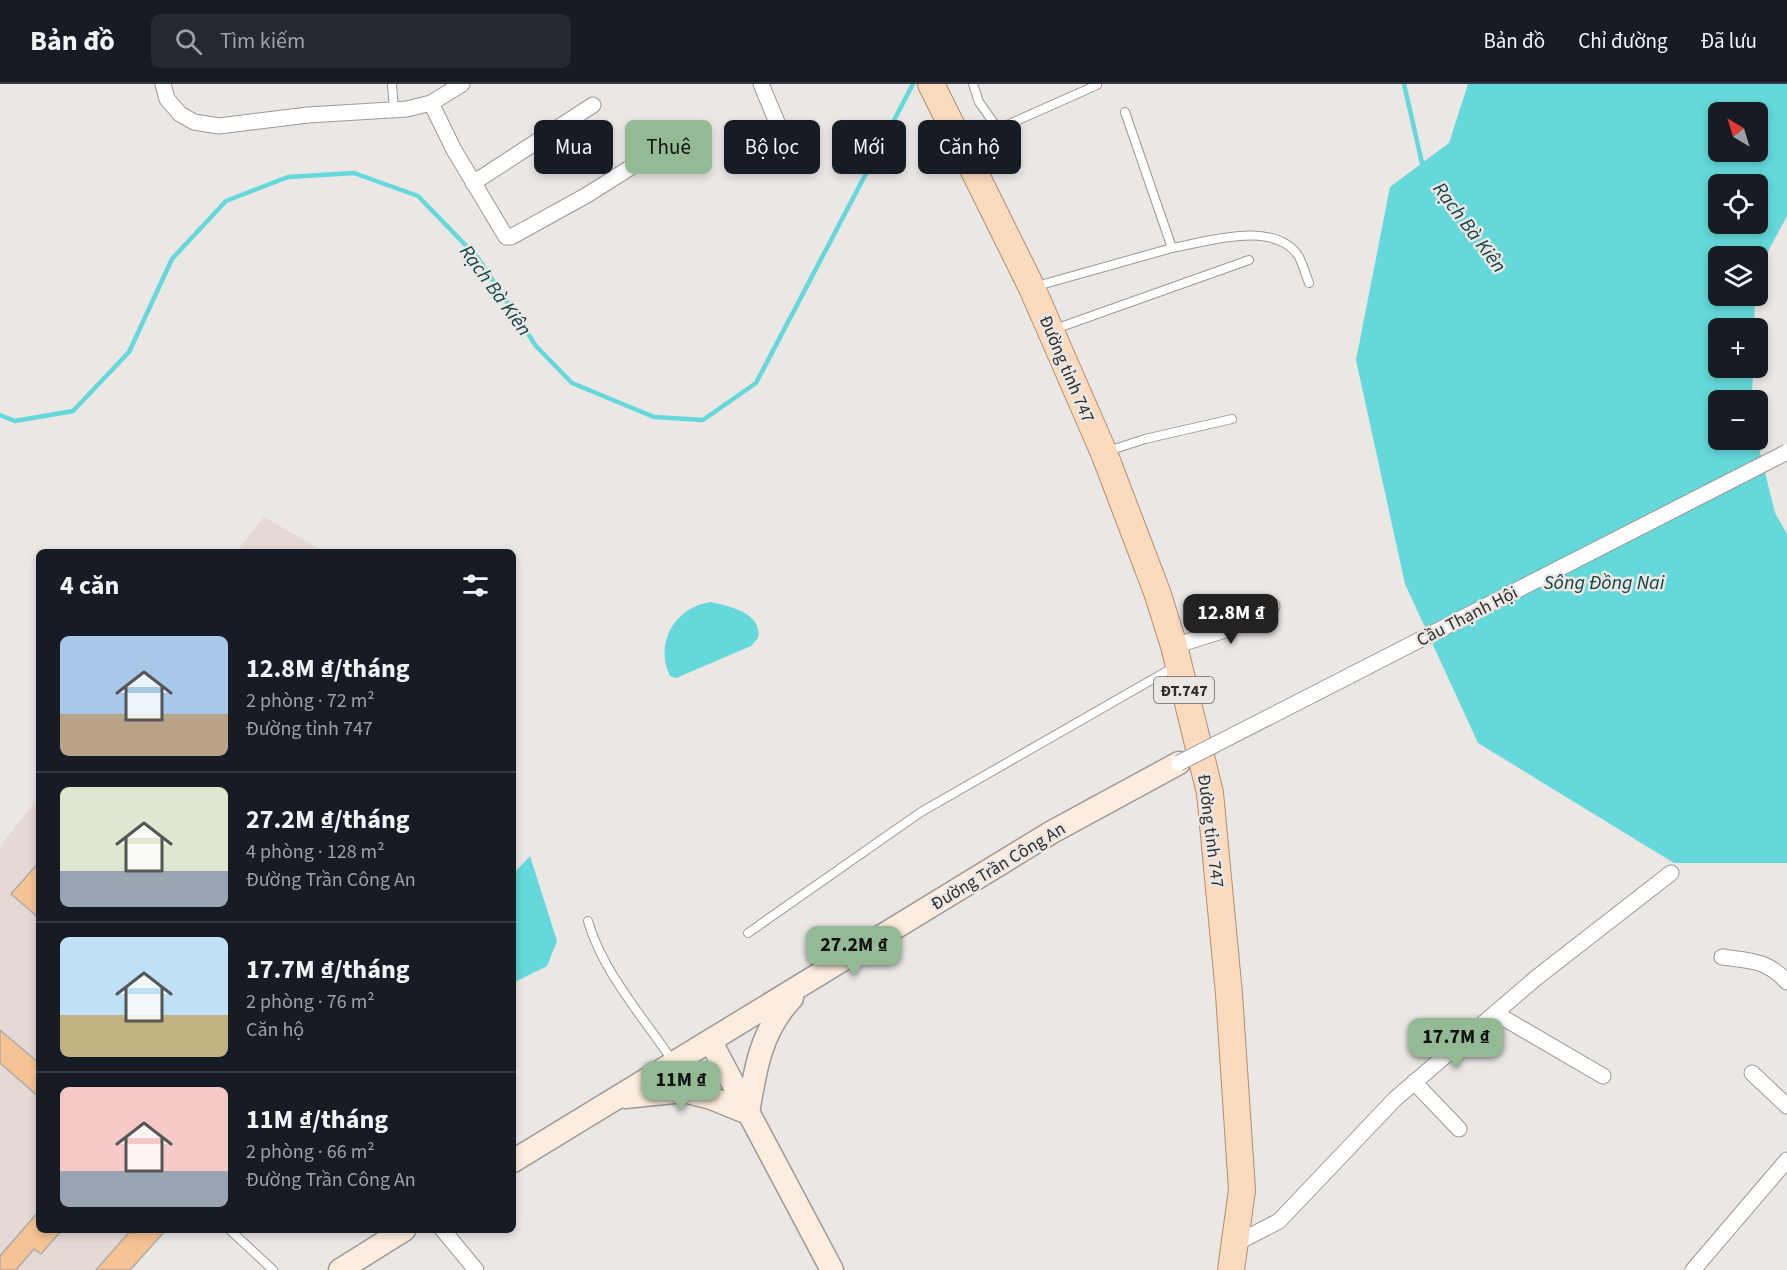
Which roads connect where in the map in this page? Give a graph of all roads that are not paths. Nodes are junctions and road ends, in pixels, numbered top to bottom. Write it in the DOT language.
graph roads {
  1 [pos="163,84"];
  2 [pos="392,84"];
  3 [pos="462,84"];
  4 [pos="760,84"];
  5 [pos="931,84"];
  6 [pos="973,84"];
  7 [pos="1097,85"];
  8 [pos="431,104"];
  9 [pos="593,105"];
  10 [pos="394,110"];
  11 [pos="1125,112"];
  12 [pos="775,120"];
  13 [pos="950,120"];
  14 [pos="992,120"];
  15 [pos="1018,120"];
  16 [pos="625,171"];
  17 [pos="978,174"];
  18 [pos="473,183"];
  19 [pos="1172,248"];
  20 [pos="1249,260"];
  21 [pos="1309,283"];
  22 [pos="1032,288"];
  23 [pos="1051,331"];
  24 [pos="1232,418"];
  25 [pos="1787,452"];
  26 [pos="1104,453"];
  27 [pos="1272,606"];
  28 [pos="1176,655"];
  29 [pos="1179,764"];
  30 [pos="1671,873"];
  31 [pos="588,921"];
  32 [pos="748,933"];
  33 [pos="1722,957"];
  34 [pos="807,982"];
  35 [pos="1787,982"];
  36 [pos="1495,1013"];
  37 [pos="711,1042"];
  38 [pos="674,1064"];
  39 [pos="1752,1072"];
  40 [pos="1603,1076"];
  41 [pos="1414,1082"];
  42 [pos="618,1098"];
  43 [pos="1787,1106"];
  44 [pos="748,1113"];
  45 [pos="1459,1129"];
  46 [pos="516,1159"];
  47 [pos="1787,1160"];
  48 [pos="233,1233"];
  49 [pos="399,1233"];
  50 [pos="445,1233"];
  51 [pos="1233,1245"];
  52 [pos="273,1270"];
  53 [pos="340,1270"];
  54 [pos="476,1270"];
  55 [pos="832,1270"];
  56 [pos="1230,1270"];
  57 [pos="1693,1270"];
  1 -- 10 [label="street"];
  2 -- 10 [label="lane"];
  3 -- 8 [label="street"];
  4 -- 12 [label="street"];
  5 -- 13 [label="main road, ĐT.747"];
  6 -- 14 [label="lane"];
  7 -- 15 [label="lane"];
  8 -- 10 [label="street"];
  8 -- 18 [label="street"];
  9 -- 18 [label="street"];
  11 -- 19 [label="lane"];
  16 -- 18 [label="street"];
  17 -- 22 [label="main road, Đường tỉnh 747 / ĐT.747"];
  19 -- 21 [label="lane"];
  19 -- 22 [label="lane"];
  20 -- 23 [label="lane"];
  22 -- 23 [label="main road, Đường tỉnh 747 / ĐT.747"];
  23 -- 26 [label="main road, Đường tỉnh 747 / ĐT.747"];
  24 -- 26 [label="lane"];
  25 -- 29 [label="street, Cầu Thạnh Hội, bridge"];
  26 -- 28 [label="main road, Đường tỉnh 747 / ĐT.747"];
  27 -- 28 [label="street"];
  28 -- 32 [label="lane"];
  28 -- 51 [label="main road, Đường tỉnh 747 / ĐT.747"];
  29 -- 34 [label="street, Đường Trần Công An"];
  30 -- 36 [label="street"];
  31 -- 38 [label="lane"];
  33 -- 35 [label="street"];
  34 -- 37 [label="street, Đường Trần Công An"];
  34 -- 44 [label="street"];
  36 -- 40 [label="street"];
  36 -- 41 [label="street"];
  37 -- 38 [label="street, Đường Trần Công An"];
  37 -- 44 [label="street"];
  38 -- 42 [label="street, Đường Trần Công An"];
  39 -- 43 [label="street"];
  41 -- 45 [label="street"];
  41 -- 51 [label="street"];
  42 -- 44 [label="street"];
  42 -- 46 [label="street, Đường Trần Công An"];
  44 -- 55 [label="street"];
  47 -- 57 [label="street"];
  48 -- 52 [label="lane"];
  49 -- 53 [label="street"];
  50 -- 54 [label="street"];
  51 -- 56 [label="main road, Đường tỉnh 747 / ĐT.747"];
}
